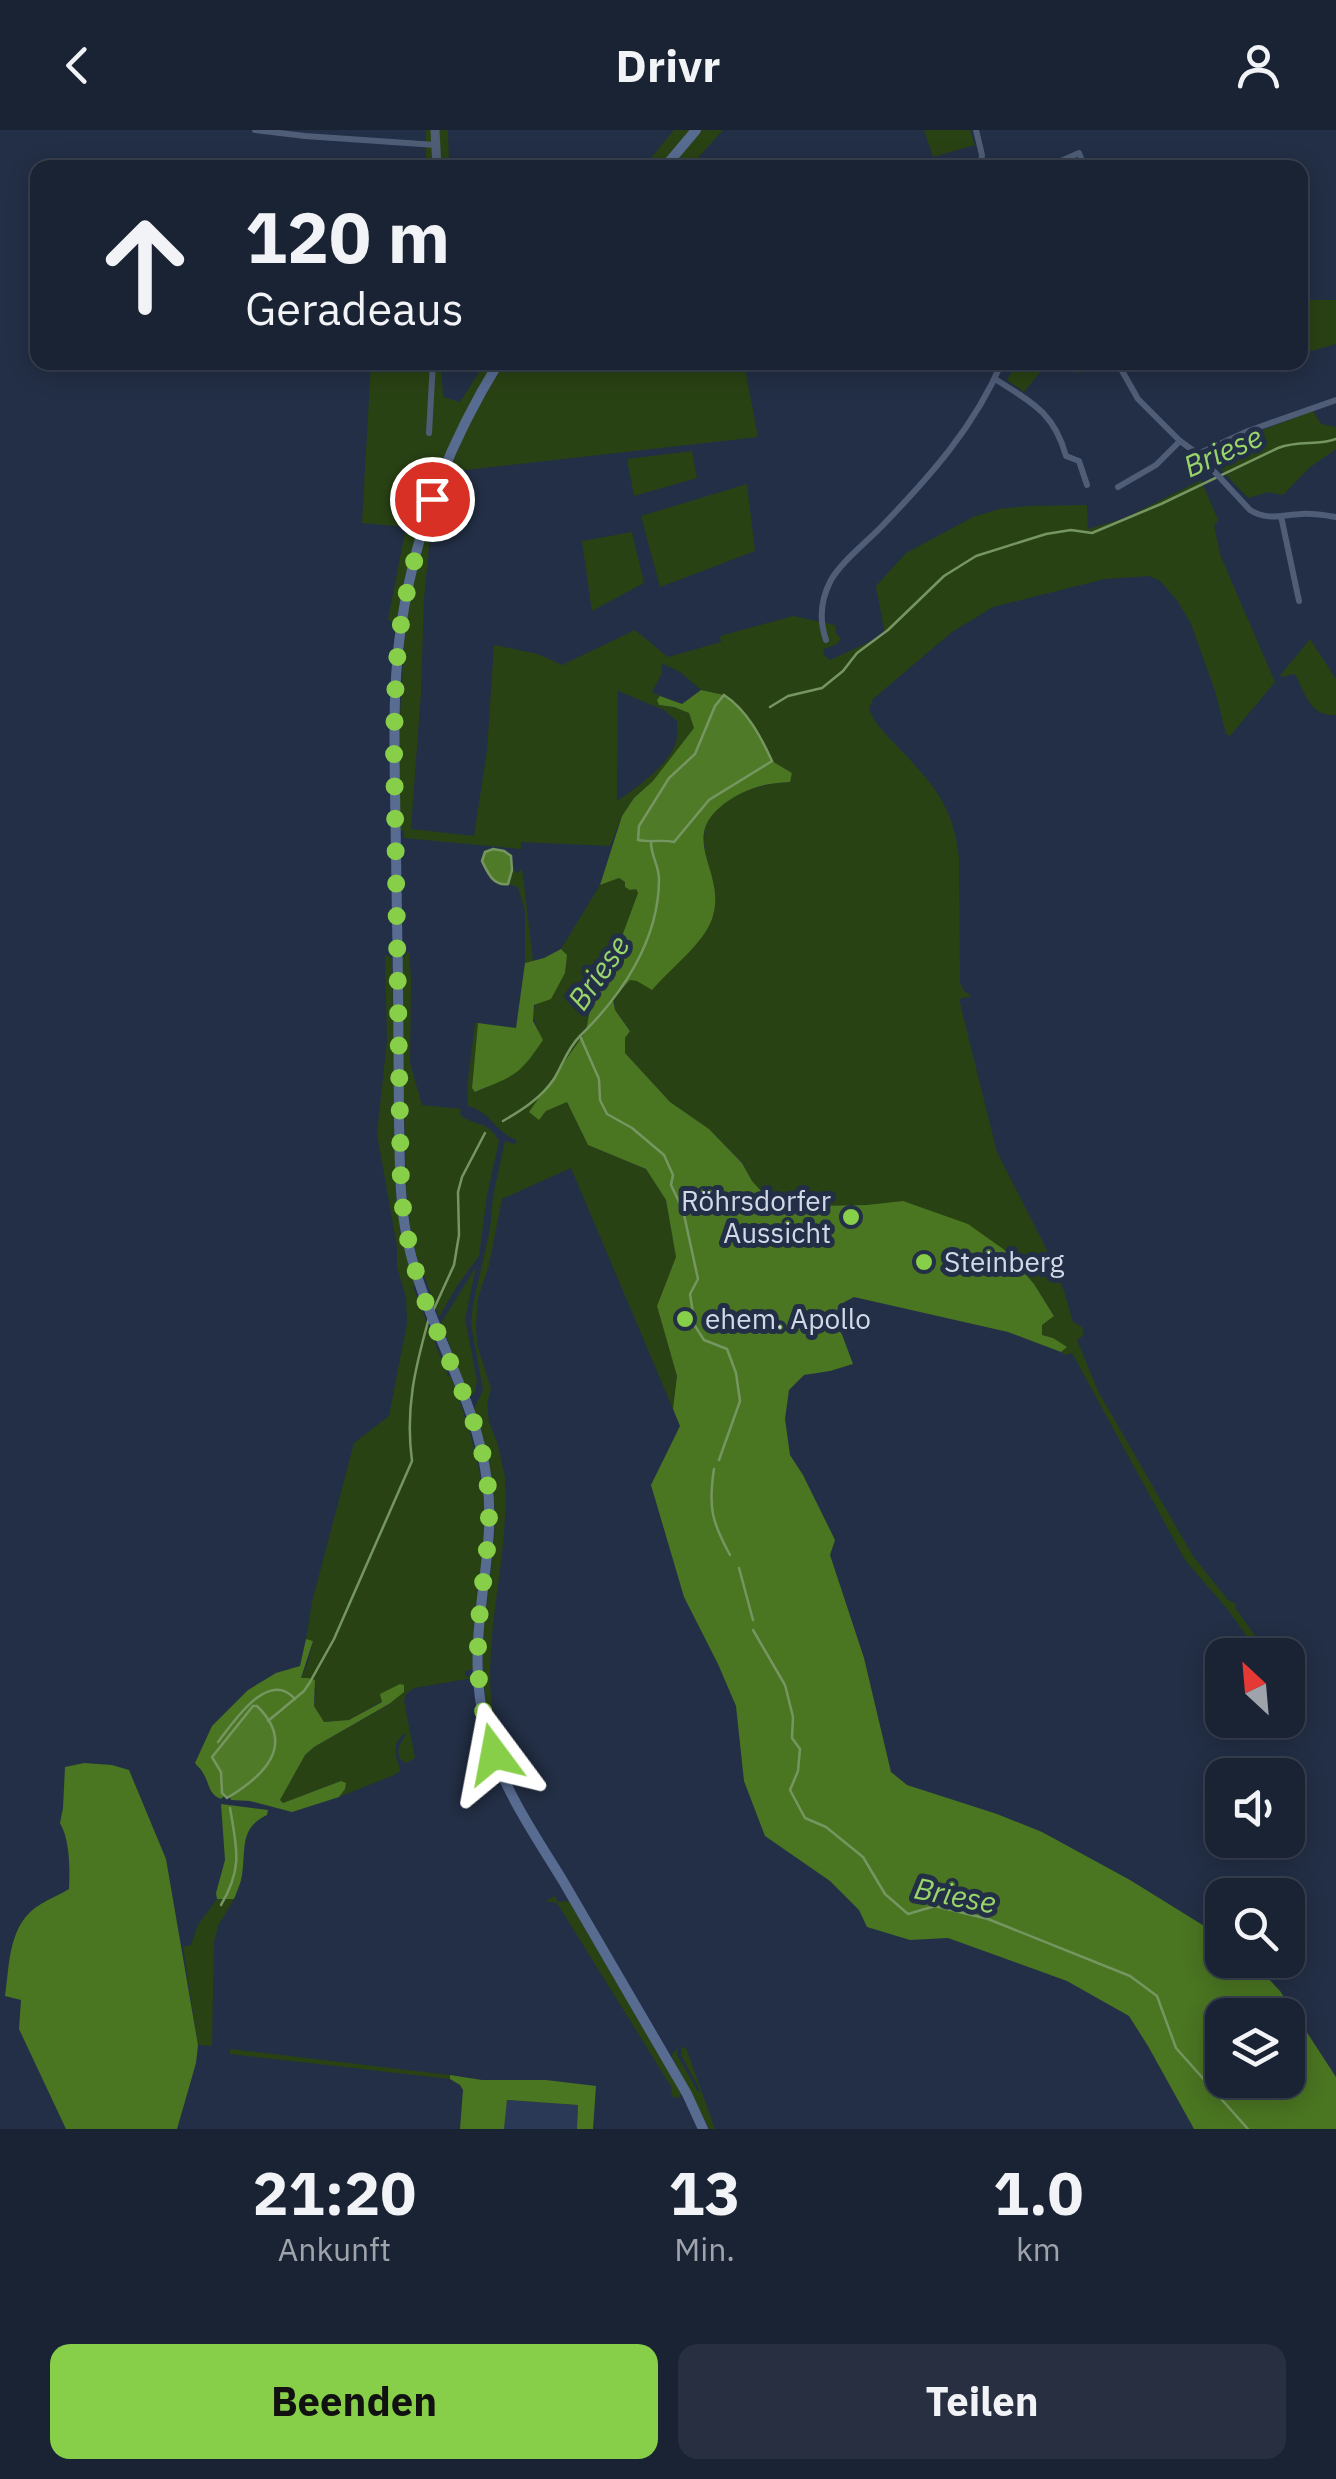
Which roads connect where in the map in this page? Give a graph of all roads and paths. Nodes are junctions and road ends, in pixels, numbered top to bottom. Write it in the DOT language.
graph roads {
  1 [pos="255,130"];
  2 [pos="435,130"];
  3 [pos="696,130"];
  4 [pos="976,130"];
  5 [pos="436,145"];
  6 [pos="437,160"];
  7 [pos="671,160"];
  8 [pos="981,160"];
  9 [pos="433,370"];
  10 [pos="494,370"];
  11 [pos="999,370"];
  12 [pos="1122,370"];
  13 [pos="995,379"];
  14 [pos="1336,400"];
  15 [pos="429,434"];
  16 [pos="1180,440"];
  17 [pos="1198,454"];
  18 [pos="1087,485"];
  19 [pos="1118,487"];
  20 [pos="1282,516"];
  21 [pos="1336,517"];
  22 [pos="1298,601"];
  23 [pos="826,640"];
  24 [pos="703,2129"];
  1 -- 5 [label="street"];
  2 -- 5 [label="street"];
  3 -- 7 [label="main road"];
  4 -- 8 [label="street"];
  5 -- 6 [label="street"];
  9 -- 15 [label="street"];
  10 -- 24 [label="main road"];
  11 -- 13 [label="street"];
  12 -- 16 [label="street"];
  13 -- 18 [label="street"];
  13 -- 23 [label="street"];
  14 -- 17 [label="street"];
  16 -- 17 [label="street"];
  16 -- 19 [label="street"];
  17 -- 20 [label="street"];
  20 -- 21 [label="street"];
  20 -- 22 [label="street"];
}
